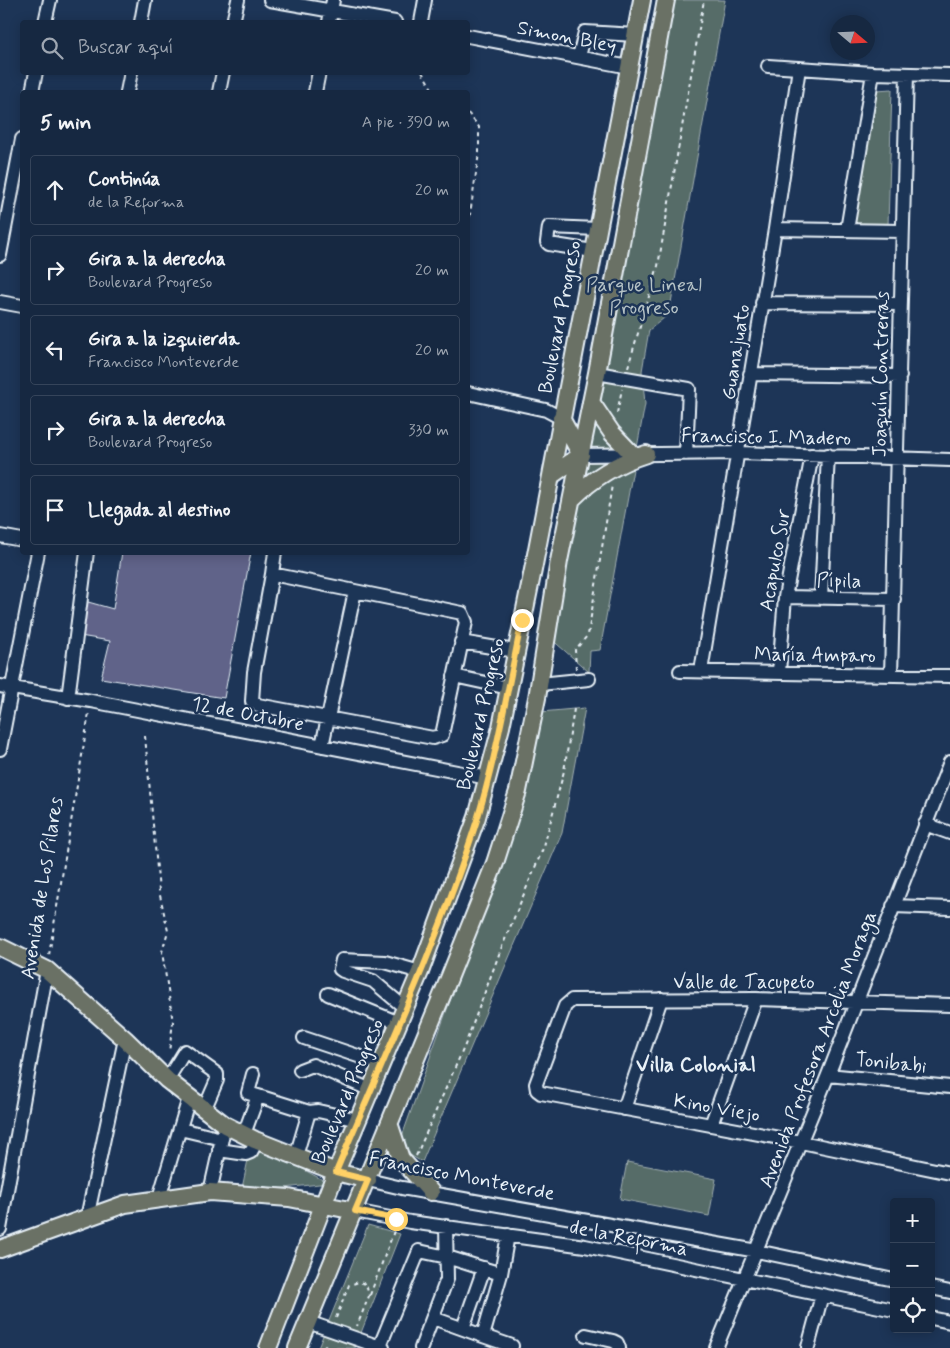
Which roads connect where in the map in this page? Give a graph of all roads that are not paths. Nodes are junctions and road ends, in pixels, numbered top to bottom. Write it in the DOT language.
graph roads {
  1 [pos="50,0"];
  2 [pos="146,0"];
  3 [pos="238,0"];
  4 [pos="270,0"];
  5 [pos="425,0"];
  6 [pos="642,0"];
  7 [pos="666,0"];
  8 [pos="331,11"];
  9 [pos="45,20"];
  10 [pos="141,20"];
  11 [pos="233,20"];
  12 [pos="383,20"];
  13 [pos="421,20"];
  14 [pos="636,35"];
  15 [pos="470,36"];
  16 [pos="578,58"];
  17 [pos="768,66"];
  18 [pos="629,67"];
  19 [pos="799,68"];
  20 [pos="873,73"];
  21 [pos="907,74"];
  22 [pos="35,75"];
  23 [pos="130,75"];
  24 [pos="222,75"];
  25 [pos="318,75"];
  26 [pos="950,75"];
  27 [pos="32,90"];
  28 [pos="127,90"];
  29 [pos="219,90"];
  30 [pos="315,90"];
  31 [pos="20,150"];
  32 [pos="598,229"];
  33 [pos="775,229"];
  34 [pos="847,230"];
  35 [pos="902,231"];
  36 [pos="593,251"];
  37 [pos="0,255"];
  38 [pos="0,302"];
  39 [pos="762,303"];
  40 [pos="900,304"];
  41 [pos="20,306"];
  42 [pos="597,373"];
  43 [pos="750,374"];
  44 [pos="900,376"];
  45 [pos="470,393"];
  46 [pos="591,402"];
  47 [pos="561,418"];
  48 [pos="738,453"];
  49 [pos="639,454"];
  50 [pos="686,454"];
  51 [pos="581,455"];
  52 [pos="812,455"];
  53 [pos="828,455"];
  54 [pos="898,457"];
  55 [pos="950,460"];
  56 [pos="551,476"];
  57 [pos="572,499"];
  58 [pos="0,536"];
  59 [pos="20,540"];
  60 [pos="37,555"];
  61 [pos="87,555"];
  62 [pos="275,555"];
  63 [pos="272,574"];
  64 [pos="355,591"];
  65 [pos="784,598"];
  66 [pos="821,598"];
  67 [pos="894,599"];
  68 [pos="461,642"];
  69 [pos="516,651"];
  70 [pos="680,671"];
  71 [pos="701,671"];
  72 [pos="779,672"];
  73 [pos="891,675"];
  74 [pos="454,676"];
  75 [pos="950,676"];
  76 [pos="589,679"];
  77 [pos="540,684"];
  78 [pos="6,688"];
  79 [pos="509,688"];
  80 [pos="68,698"];
  81 [pos="328,718"];
  82 [pos="322,746"];
  83 [pos="0,749"];
  84 [pos="950,762"];
  85 [pos="488,778"];
  86 [pos="926,824"];
  87 [pos="950,833"];
  88 [pos="893,906"];
  89 [pos="950,908"];
  90 [pos="0,947"];
  91 [pos="385,962"];
  92 [pos="46,970"];
  93 [pos="420,972"];
  94 [pos="373,981"];
  95 [pos="328,994"];
  96 [pos="756,998"];
  97 [pos="661,999"];
  98 [pos="857,1002"];
  99 [pos="950,1005"];
  100 [pos="405,1008"];
  101 [pos="399,1023"];
  102 [pos="304,1038"];
  103 [pos="125,1039"];
  104 [pos="382,1064"];
  105 [pos="300,1070"];
  106 [pos="253,1074"];
  107 [pos="828,1074"];
  108 [pos="166,1079"];
  109 [pos="950,1087"];
  110 [pos="371,1090"];
  111 [pos="537,1090"];
  112 [pos="258,1096"];
  113 [pos="189,1098"];
  114 [pos="624,1109"];
  115 [pos="204,1110"];
  116 [pos="309,1112"];
  117 [pos="358,1120"];
  118 [pos="711,1125"];
  119 [pos="390,1126"];
  120 [pos="180,1129"];
  121 [pos="222,1138"];
  122 [pos="251,1138"];
  123 [pos="802,1142"];
  124 [pos="296,1156"];
  125 [pos="336,1172"];
  126 [pos="950,1173"];
  127 [pos="368,1180"];
  128 [pos="210,1192"];
  129 [pos="431,1192"];
  130 [pos="159,1198"];
  131 [pos="323,1205"];
  132 [pos="355,1211"];
  133 [pos="87,1218"];
  134 [pos="446,1226"];
  135 [pos="0,1229"];
  136 [pos="508,1235"];
  137 [pos="0,1249"];
  138 [pos="757,1251"];
  139 [pos="447,1257"];
  140 [pos="484,1268"];
  141 [pos="501,1274"];
  142 [pos="744,1278"];
  143 [pos="890,1279"];
  144 [pos="935,1289"];
  145 [pos="950,1292"];
  146 [pos="822,1295"];
  147 [pos="890,1309"];
  148 [pos="433,1318"];
  149 [pos="935,1319"];
  150 [pos="308,1322"];
  151 [pos="950,1322"];
  152 [pos="463,1328"];
  153 [pos="586,1335"];
  154 [pos="484,1336"];
  155 [pos="618,1345"];
  156 [pos="512,1346"];
  157 [pos="808,1347"];
  158 [pos="268,1348"];
  159 [pos="297,1348"];
  160 [pos="380,1348"];
  161 [pos="421,1348"];
  162 [pos="716,1348"];
  1 -- 9 [label="street"];
  2 -- 10 [label="street"];
  3 -- 11 [label="street"];
  4 -- 8 [label="street"];
  5 -- 13 [label="street"];
  6 -- 14 [label="main road, Boulevard Progreso"];
  7 -- 42 [label="main road"];
  8 -- 12 [label="street"];
  14 -- 16 [label="street"];
  14 -- 18 [label="main road, Boulevard Progreso"];
  15 -- 16 [label="street, Simon Bley"];
  16 -- 18 [label="street, Simon Bley"];
  17 -- 19 [label="street"];
  18 -- 32 [label="main road, Boulevard Progreso"];
  19 -- 20 [label="street"];
  19 -- 33 [label="street, Guanajuato"];
  20 -- 21 [label="street"];
  20 -- 34 [label="street"];
  21 -- 26 [label="street"];
  21 -- 35 [label="street, Joaquín Contreras"];
  22 -- 27 [label="street"];
  23 -- 28 [label="street"];
  24 -- 29 [label="street"];
  25 -- 30 [label="street"];
  31 -- 37 [label="street"];
  32 -- 36 [label="main road, Boulevard Progreso"];
  32 -- 36 [label="street"];
  33 -- 34 [label="street"];
  33 -- 39 [label="street, Guanajuato"];
  34 -- 35 [label="street"];
  35 -- 40 [label="street, Joaquín Contreras"];
  36 -- 47 [label="main road, Boulevard Progreso"];
  38 -- 41 [label="street"];
  39 -- 40 [label="street"];
  39 -- 43 [label="street, Guanajuato"];
  40 -- 44 [label="street, Joaquín Contreras"];
  42 -- 46 [label="main road"];
  42 -- 50 [label="street"];
  43 -- 44 [label="street"];
  43 -- 48 [label="street, Guanajuato"];
  44 -- 54 [label="street, Joaquín Contreras"];
  45 -- 47 [label="street"];
  46 -- 49 [label="main road"];
  46 -- 51 [label="main road"];
  47 -- 51 [label="main road"];
  47 -- 56 [label="main road, Boulevard Progreso"];
  48 -- 50 [label="street, Francisco I. Madero"];
  48 -- 52 [label="street, Francisco I. Madero"];
  48 -- 71 [label="street, Guanajuato"];
  49 -- 50 [label="street, Francisco I. Madero"];
  49 -- 51 [label="street, Francisco I. Madero"];
  49 -- 57 [label="main road"];
  51 -- 56 [label="main road"];
  51 -- 57 [label="main road"];
  52 -- 53 [label="street, Francisco I. Madero"];
  52 -- 65 [label="street, Acapulco Sur"];
  53 -- 54 [label="street, Francisco I. Madero"];
  53 -- 66 [label="street"];
  54 -- 55 [label="street, Francisco I. Madero"];
  54 -- 67 [label="street, Joaquín Contreras"];
  56 -- 69 [label="main road, Boulevard Progreso"];
  57 -- 77 [label="main road"];
  58 -- 59 [label="street"];
  60 -- 78 [label="street"];
  61 -- 80 [label="street"];
  62 -- 63 [label="street"];
  63 -- 64 [label="street"];
  63 -- 81 [label="street"];
  64 -- 68 [label="street"];
  64 -- 81 [label="street"];
  65 -- 66 [label="street, Pípila"];
  65 -- 72 [label="street, Acapulco Sur"];
  66 -- 67 [label="street, Pípila"];
  67 -- 73 [label="street, Joaquín Contreras"];
  68 -- 69 [label="street"];
  68 -- 74 [label="street"];
  69 -- 79 [label="main road, Boulevard Progreso"];
  70 -- 71 [label="street, María Amparo"];
  71 -- 72 [label="street, María Amparo"];
  72 -- 73 [label="street, María Amparo"];
  73 -- 75 [label="street, María Amparo"];
  74 -- 79 [label="street"];
  74 -- 81 [label="street"];
  76 -- 77 [label="street"];
  77 -- 119 [label="main road"];
  78 -- 80 [label="street, 12 de Octubre"];
  78 -- 83 [label="street"];
  79 -- 85 [label="main road, Boulevard Progreso"];
  80 -- 82 [label="street, 12 de Octubre"];
  81 -- 82 [label="street"];
  82 -- 85 [label="street, 12 de Octubre"];
  84 -- 86 [label="street, Avenida Profesora Arcelia Moraga"];
  85 -- 93 [label="main road, Boulevard Progreso"];
  86 -- 87 [label="street"];
  86 -- 88 [label="street, Avenida Profesora Arcelia Moraga"];
  88 -- 89 [label="street"];
  88 -- 98 [label="street, Avenida Profesora Arcelia Moraga"];
  90 -- 92 [label="main road, Francisco Monteverde"];
  91 -- 93 [label="street"];
  91 -- 94 [label="street"];
  91 -- 94 [label="street"];
  92 -- 103 [label="main road, Francisco Monteverde"];
  92 -- 135 [label="street, Avenida de Los Pilares"];
  93 -- 100 [label="main road, Boulevard Progreso"];
  94 -- 100 [label="street"];
  95 -- 101 [label="street"];
  96 -- 97 [label="street, Valle de Tacupeto"];
  96 -- 98 [label="street, Valle de Tacupeto"];
  96 -- 118 [label="street"];
  97 -- 111 [label="street, Valle de Tacupeto"];
  97 -- 114 [label="street"];
  98 -- 99 [label="street, Valle de Tacupeto"];
  98 -- 107 [label="street, Avenida Profesora Arcelia Moraga"];
  100 -- 101 [label="main road, Boulevard Progreso"];
  101 -- 104 [label="main road, Boulevard Progreso"];
  102 -- 104 [label="street"];
  103 -- 108 [label="main road, Francisco Monteverde"];
  103 -- 133 [label="street"];
  104 -- 110 [label="main road, Boulevard Progreso"];
  105 -- 110 [label="street"];
  106 -- 112 [label="street"];
  107 -- 109 [label="street, Tonibabi"];
  107 -- 123 [label="street, Avenida Profesora Arcelia Moraga"];
  108 -- 113 [label="main road, Francisco Monteverde"];
  108 -- 115 [label="street"];
  110 -- 117 [label="main road, Boulevard Progreso"];
  111 -- 114 [label="street, Kino Viejo"];
  112 -- 116 [label="street"];
  112 -- 122 [label="street"];
  113 -- 115 [label="main road, Francisco Monteverde"];
  113 -- 120 [label="street"];
  114 -- 118 [label="street, Kino Viejo"];
  115 -- 121 [label="main road, Francisco Monteverde"];
  116 -- 117 [label="street"];
  116 -- 124 [label="street"];
  117 -- 125 [label="main road, Boulevard Progreso"];
  118 -- 123 [label="street, Kino Viejo"];
  119 -- 127 [label="main road"];
  119 -- 129 [label="main road"];
  120 -- 121 [label="street"];
  120 -- 130 [label="street"];
  121 -- 122 [label="main road, Francisco Monteverde"];
  121 -- 122 [label="street"];
  121 -- 128 [label="street"];
  122 -- 124 [label="main road, Francisco Monteverde"];
  123 -- 126 [label="street, Kino Viejo"];
  123 -- 138 [label="street, Avenida Profesora Arcelia Moraga"];
  124 -- 125 [label="main road, Francisco Monteverde"];
  125 -- 127 [label="main road, Francisco Monteverde"];
  125 -- 131 [label="main road, Boulevard Progreso"];
  127 -- 129 [label="street, Francisco Monteverde"];
  127 -- 132 [label="main road"];
  128 -- 130 [label="main road"];
  128 -- 131 [label="main road"];
  129 -- 138 [label="street, Francisco Monteverde"];
  130 -- 133 [label="main road"];
  131 -- 132 [label="main road"];
  131 -- 158 [label="main road, Boulevard Progreso"];
  132 -- 134 [label="street, de la Reforma"];
  132 -- 150 [label="main road"];
  133 -- 137 [label="main road"];
  134 -- 136 [label="street, de la Reforma"];
  134 -- 139 [label="street"];
  136 -- 141 [label="street"];
  136 -- 142 [label="street, de la Reforma"];
  138 -- 142 [label="street, Avenida Profesora Arcelia Moraga"];
  138 -- 143 [label="street, Francisco Monteverde"];
  139 -- 140 [label="street"];
  139 -- 148 [label="street"];
  139 -- 160 [label="street"];
  140 -- 141 [label="street"];
  140 -- 152 [label="street"];
  141 -- 154 [label="street"];
  142 -- 146 [label="street, de la Reforma"];
  142 -- 162 [label="street, Avenida Profesora Arcelia Moraga"];
  144 -- 145 [label="street"];
  146 -- 147 [label="street, de la Reforma"];
  146 -- 157 [label="street"];
  148 -- 152 [label="street"];
  148 -- 161 [label="street"];
  149 -- 151 [label="street"];
  150 -- 159 [label="main road"];
  150 -- 160 [label="street"];
  152 -- 154 [label="street"];
  153 -- 155 [label="street"];
  154 -- 156 [label="street"];
}
